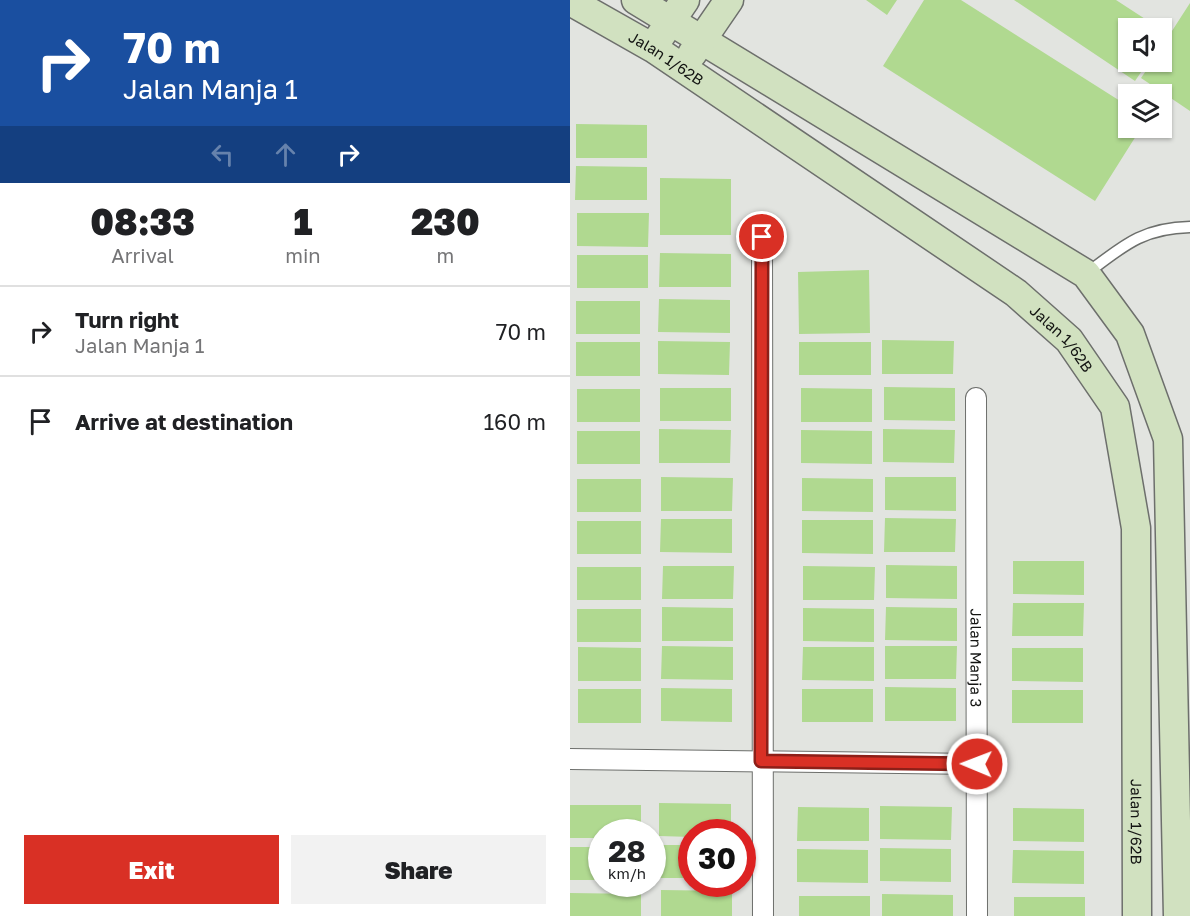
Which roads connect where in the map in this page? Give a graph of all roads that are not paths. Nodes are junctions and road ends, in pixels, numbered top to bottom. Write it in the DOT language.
graph roads {
  1 [pos="636,0"];
  2 [pos="729,0"];
  3 [pos="570,1"];
  4 [pos="677,11"];
  5 [pos="703,39"];
  6 [pos="653,48"];
  7 [pos="683,68"];
  8 [pos="1190,227"];
  9 [pos="762,237"];
  10 [pos="1086,274"];
  11 [pos="976,398"];
  12 [pos="570,759"];
  13 [pos="761,761"];
  14 [pos="977,764"];
  15 [pos="762,916"];
  16 [pos="977,916"];
  17 [pos="1137,916"];
  18 [pos="1178,916"];
  1 -- 4 [label="main road"];
  2 -- 5 [label="main road"];
  3 -- 6 [label="main road, Jalan 1/62B"];
  4 -- 5 [label="main road"];
  4 -- 6 [label="main road"];
  5 -- 7 [label="main road"];
  5 -- 10 [label="main road"];
  6 -- 7 [label="main road, Jalan 1/62B"];
  7 -- 17 [label="main road, Jalan 1/62B"];
  8 -- 10 [label="lane"];
  9 -- 13 [label="street"];
  10 -- 18 [label="main road"];
  11 -- 14 [label="street, Jalan Manja 3"];
  12 -- 13 [label="street"];
  13 -- 14 [label="street"];
  13 -- 15 [label="street"];
  14 -- 16 [label="street, Jalan Manja 3"];
}
